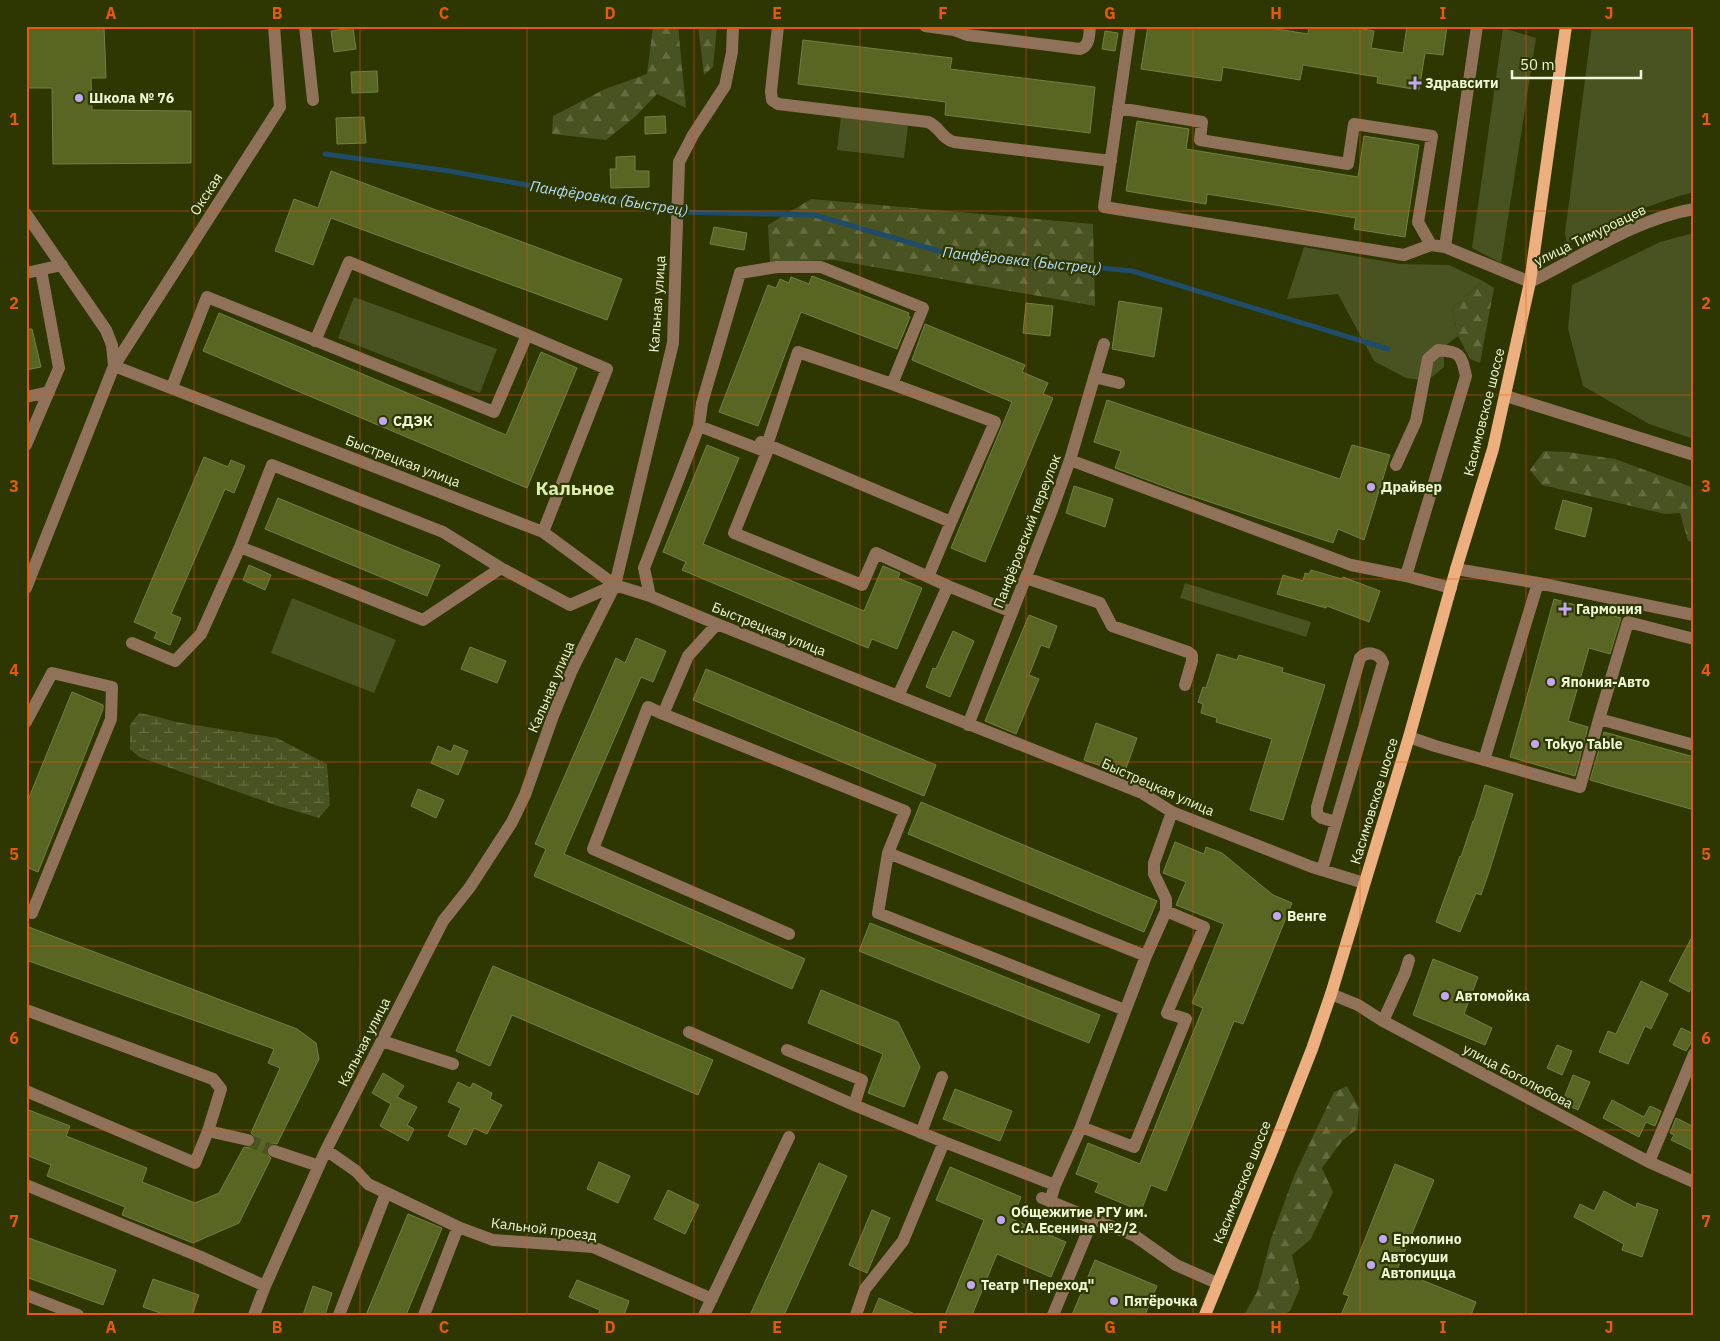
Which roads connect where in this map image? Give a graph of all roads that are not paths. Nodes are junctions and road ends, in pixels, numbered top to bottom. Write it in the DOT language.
graph roads {
  1 [pos="274,26"];
  2 [pos="305,26"];
  3 [pos="733,26"];
  4 [pos="778,26"];
  5 [pos="925,26"];
  6 [pos="1090,26"];
  7 [pos="1130,26"];
  8 [pos="1477,26"];
  9 [pos="1566,26"];
  10 [pos="313,100"];
  11 [pos="1118,108"];
  12 [pos="1111,161"];
  13 [pos="1694,209"];
  14 [pos="26,214"];
  15 [pos="1431,245"];
  16 [pos="1445,246"];
  17 [pos="62,265"];
  18 [pos="41,270"];
  19 [pos="26,272"];
  20 [pos="1530,282"];
  21 [pos="527,335"];
  22 [pos="315,341"];
  23 [pos="1104,344"];
  24 [pos="114,366"];
  25 [pos="1094,376"];
  26 [pos="1118,383"];
  27 [pos="892,384"];
  28 [pos="172,387"];
  29 [pos="49,392"];
  30 [pos="1506,396"];
  31 [pos="26,397"];
  32 [pos="700,422"];
  33 [pos="26,444"];
  34 [pos="767,445"];
  35 [pos="1694,456"];
  36 [pos="1070,460"];
  37 [pos="1396,465"];
  38 [pos="951,522"];
  39 [pos="542,532"];
  40 [pos="240,546"];
  41 [pos="501,568"];
  42 [pos="1456,569"];
  43 [pos="1406,576"];
  44 [pos="928,577"];
  45 [pos="1026,578"];
  46 [pos="1538,583"];
  47 [pos="615,585"];
  48 [pos="948,586"];
  49 [pos="26,588"];
  50 [pos="1451,588"];
  51 [pos="650,596"];
  52 [pos="1012,612"];
  53 [pos="1694,615"];
  54 [pos="717,624"];
  55 [pos="1694,639"];
  56 [pos="132,643"];
  57 [pos="1185,685"];
  58 [pos="898,696"];
  59 [pos="663,714"];
  60 [pos="1599,720"];
  61 [pos="26,722"];
  62 [pos="968,724"];
  63 [pos="1409,736"];
  64 [pos="1694,745"];
  65 [pos="1484,760"];
  66 [pos="1172,812"];
  67 [pos="1336,822"];
  68 [pos="888,853"];
  69 [pos="1322,870"];
  70 [pos="1364,883"];
  71 [pos="26,911"];
  72 [pos="1166,911"];
  73 [pos="789,934"];
  74 [pos="1146,956"];
  75 [pos="1409,960"];
  76 [pos="1330,994"];
  77 [pos="26,1010"];
  78 [pos="1125,1010"];
  79 [pos="1383,1021"];
  80 [pos="689,1032"];
  81 [pos="382,1041"];
  82 [pos="787,1050"];
  83 [pos="1694,1054"];
  84 [pos="453,1064"];
  85 [pos="942,1077"];
  86 [pos="26,1091"];
  87 [pos="854,1105"];
  88 [pos="1082,1127"];
  89 [pos="208,1131"];
  90 [pos="921,1133"];
  91 [pos="789,1137"];
  92 [pos="248,1140"];
  93 [pos="944,1142"];
  94 [pos="326,1150"];
  95 [pos="274,1151"];
  96 [pos="1649,1162"];
  97 [pos="319,1166"];
  98 [pos="1694,1182"];
  99 [pos="26,1185"];
  100 [pos="1055,1185"];
  101 [pos="386,1192"];
  102 [pos="1093,1219"];
  103 [pos="458,1227"];
  104 [pos="1217,1283"];
  105 [pos="264,1286"];
  106 [pos="26,1295"];
  107 [pos="712,1299"];
  108 [pos="78,1315"];
  109 [pos="254,1315"];
  110 [pos="340,1315"];
  111 [pos="424,1315"];
  112 [pos="704,1315"];
  113 [pos="856,1315"];
  114 [pos="1053,1315"];
  115 [pos="1205,1315"];
  1 -- 24 [label="street, Окская"];
  2 -- 10 [label="street"];
  3 -- 47 [label="street, Кальная улица"];
  4 -- 12 [label="street"];
  5 -- 6 [label="street"];
  7 -- 11 [label="street"];
  8 -- 16 [label="street"];
  9 -- 20 [label="main road, Касимовское шоссе"];
  11 -- 12 [label="street"];
  11 -- 15 [label="street"];
  12 -- 15 [label="street"];
  13 -- 20 [label="street, улица Тимуровцев"];
  14 -- 17 [label="street"];
  15 -- 16 [label="street"];
  16 -- 20 [label="street"];
  17 -- 18 [label="street"];
  17 -- 24 [label="street"];
  18 -- 19 [label="street"];
  18 -- 29 [label="street"];
  20 -- 30 [label="main road, Касимовское шоссе"];
  21 -- 22 [label="street"];
  21 -- 22 [label="street"];
  21 -- 39 [label="street"];
  22 -- 28 [label="street"];
  23 -- 25 [label="street, Панфёровский переулок"];
  24 -- 28 [label="street, Быстрецкая улица"];
  24 -- 49 [label="street, Окская"];
  25 -- 26 [label="street"];
  25 -- 36 [label="street, Панфёровский переулок"];
  27 -- 32 [label="street"];
  27 -- 34 [label="street"];
  27 -- 38 [label="street"];
  28 -- 39 [label="street, Быстрецкая улица"];
  29 -- 31 [label="street"];
  29 -- 33 [label="street"];
  30 -- 35 [label="street"];
  30 -- 42 [label="main road, Касимовское шоссе"];
  32 -- 34 [label="street"];
  32 -- 44 [label="street"];
  32 -- 51 [label="street"];
  34 -- 38 [label="street"];
  36 -- 43 [label="street"];
  36 -- 45 [label="street, Панфёровский переулок"];
  37 -- 43 [label="street"];
  38 -- 44 [label="street"];
  39 -- 47 [label="street, Быстрецкая улица"];
  40 -- 41 [label="street"];
  40 -- 41 [label="street"];
  40 -- 56 [label="street"];
  41 -- 47 [label="street"];
  42 -- 46 [label="street"];
  42 -- 50 [label="main road, Касимовское шоссе"];
  43 -- 50 [label="street"];
  44 -- 48 [label="street"];
  45 -- 52 [label="street, Панфёровский переулок"];
  45 -- 57 [label="street"];
  46 -- 53 [label="street"];
  46 -- 65 [label="street"];
  47 -- 51 [label="street, Быстрецкая улица"];
  47 -- 81 [label="street, Кальная улица"];
  48 -- 52 [label="street"];
  48 -- 58 [label="street"];
  50 -- 63 [label="main road, Касимовское шоссе"];
  51 -- 54 [label="street, Быстрецкая улица"];
  52 -- 62 [label="street, Панфёровский переулок"];
  54 -- 58 [label="street, Быстрецкая улица"];
  54 -- 59 [label="street"];
  55 -- 60 [label="street"];
  58 -- 62 [label="street, Быстрецкая улица"];
  59 -- 68 [label="street"];
  59 -- 73 [label="street"];
  60 -- 64 [label="street"];
  60 -- 65 [label="street"];
  61 -- 71 [label="street"];
  62 -- 66 [label="street, Быстрецкая улица"];
  63 -- 65 [label="street"];
  63 -- 70 [label="main road, Касимовское шоссе"];
  66 -- 69 [label="street, Быстрецкая улица"];
  66 -- 72 [label="street"];
  67 -- 67 [label="street"];
  67 -- 69 [label="street"];
  68 -- 74 [label="street"];
  68 -- 78 [label="street"];
  69 -- 70 [label="street, Быстрецкая улица"];
  70 -- 76 [label="main road, Касимовское шоссе"];
  72 -- 74 [label="street"];
  72 -- 88 [label="street"];
  74 -- 78 [label="street"];
  75 -- 79 [label="street"];
  76 -- 79 [label="street, улица Боголюбова"];
  76 -- 104 [label="main road, Касимовское шоссе"];
  77 -- 89 [label="street"];
  78 -- 88 [label="street"];
  79 -- 96 [label="street, улица Боголюбова"];
  80 -- 87 [label="street"];
  81 -- 84 [label="street"];
  81 -- 94 [label="street, Кальная улица"];
  82 -- 87 [label="street"];
  83 -- 96 [label="street"];
  85 -- 90 [label="street"];
  86 -- 89 [label="street"];
  87 -- 90 [label="street"];
  88 -- 100 [label="street"];
  89 -- 92 [label="street"];
  90 -- 93 [label="street"];
  91 -- 107 [label="street"];
  93 -- 100 [label="street"];
  93 -- 113 [label="street"];
  94 -- 97 [label="street, Кальная улица"];
  94 -- 101 [label="street, Кальной проезд"];
  95 -- 97 [label="street"];
  96 -- 98 [label="street, улица Боголюбова"];
  97 -- 105 [label="street, Кальная улица"];
  99 -- 105 [label="street"];
  100 -- 102 [label="street"];
  101 -- 103 [label="street, Кальной проезд"];
  101 -- 110 [label="street"];
  102 -- 104 [label="street"];
  102 -- 114 [label="street"];
  103 -- 107 [label="street, Кальной проезд"];
  103 -- 111 [label="street"];
  104 -- 115 [label="main road, Касимовское шоссе"];
  105 -- 109 [label="street, Кальная улица"];
  106 -- 108 [label="street"];
  107 -- 112 [label="street"];
}
